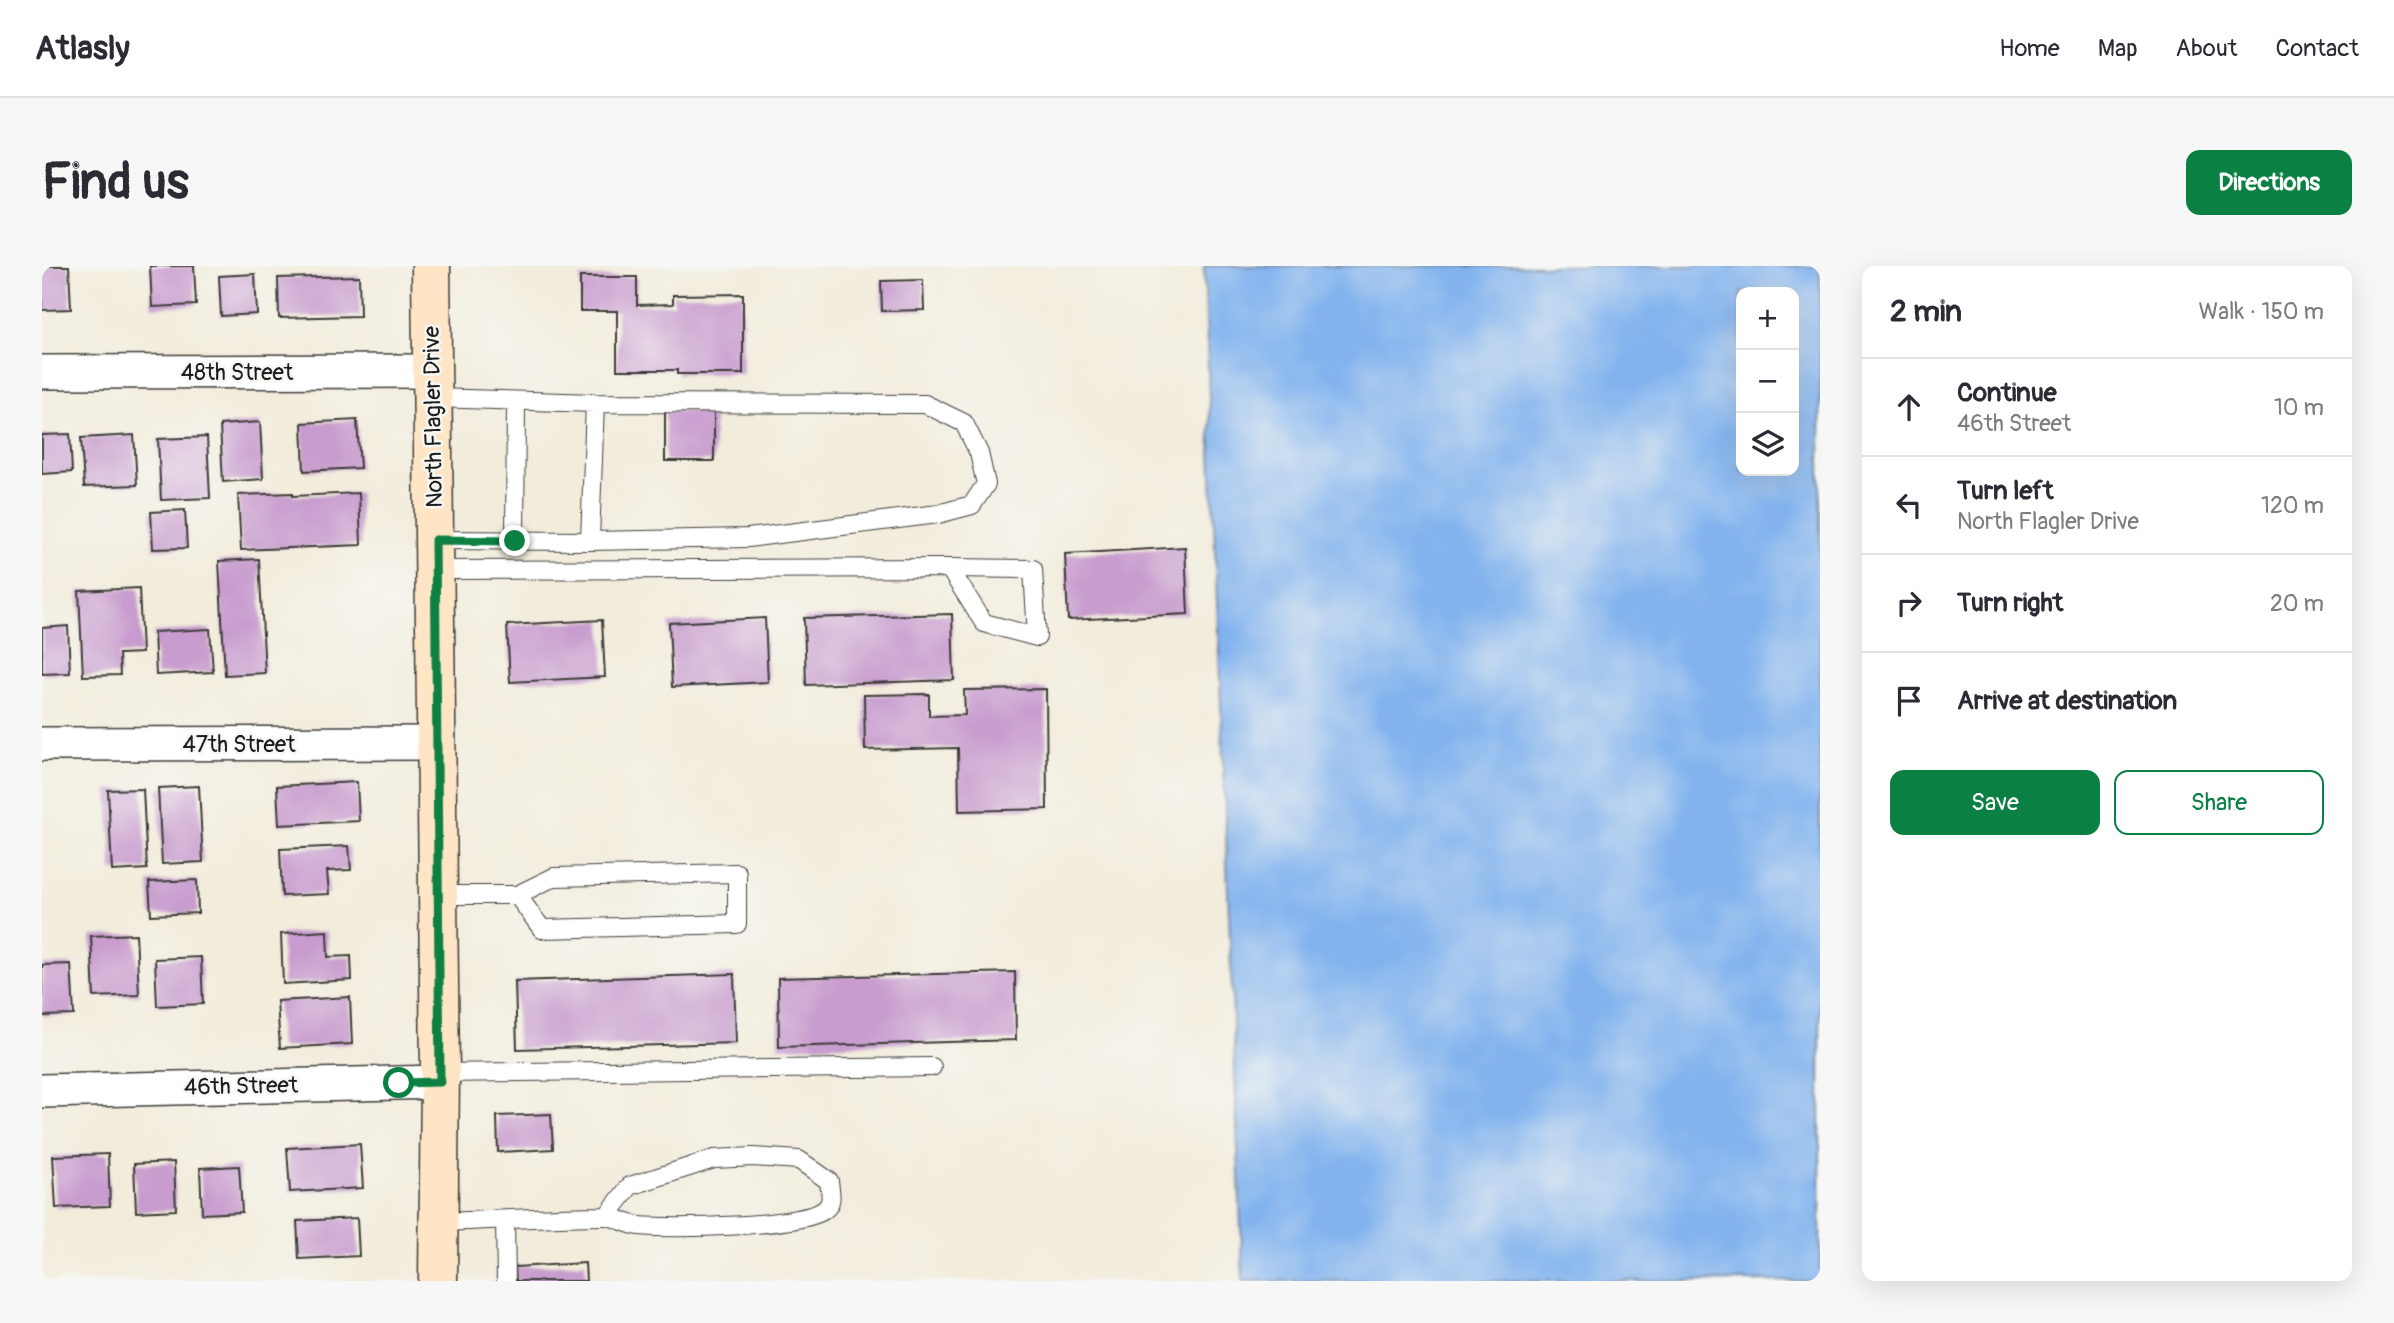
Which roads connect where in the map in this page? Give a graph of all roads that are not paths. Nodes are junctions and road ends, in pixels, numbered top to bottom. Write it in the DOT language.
graph roads {
  1 [pos="431,266"];
  2 [pos="42,372"];
  3 [pos="433,384"];
  4 [pos="516,401"];
  5 [pos="595,403"];
  6 [pos="515,541"];
  7 [pos="590,541"];
  8 [pos="435,555"];
  9 [pos="948,568"];
  10 [pos="437,743"];
  11 [pos="42,744"];
  12 [pos="438,895"];
  13 [pos="517,895"];
  14 [pos="932,1067"];
  15 [pos="440,1078"];
  16 [pos="42,1091"];
  17 [pos="607,1216"];
  18 [pos="505,1220"];
  19 [pos="438,1222"];
  20 [pos="438,1281"];
  21 [pos="506,1281"];
  1 -- 3 [label="street, North Flagler Drive"];
  2 -- 3 [label="street, 48th Street"];
  3 -- 4 [label="lane"];
  3 -- 8 [label="street, North Flagler Drive"];
  4 -- 5 [label="lane"];
  4 -- 6 [label="lane"];
  5 -- 7 [label="lane"];
  5 -- 7 [label="lane"];
  6 -- 7 [label="lane"];
  6 -- 8 [label="lane"];
  8 -- 9 [label="lane"];
  8 -- 10 [label="street, North Flagler Drive"];
  9 -- 9 [label="lane"];
  10 -- 11 [label="street, 47th Street"];
  10 -- 12 [label="street, North Flagler Drive"];
  12 -- 13 [label="lane"];
  12 -- 15 [label="street, North Flagler Drive"];
  13 -- 13 [label="lane"];
  14 -- 15 [label="lane"];
  15 -- 16 [label="street, 46th Street"];
  15 -- 19 [label="street, North Flagler Drive"];
  17 -- 17 [label="lane"];
  17 -- 18 [label="lane"];
  18 -- 19 [label="lane"];
  18 -- 21 [label="lane"];
  19 -- 20 [label="street, North Flagler Drive"];
}
